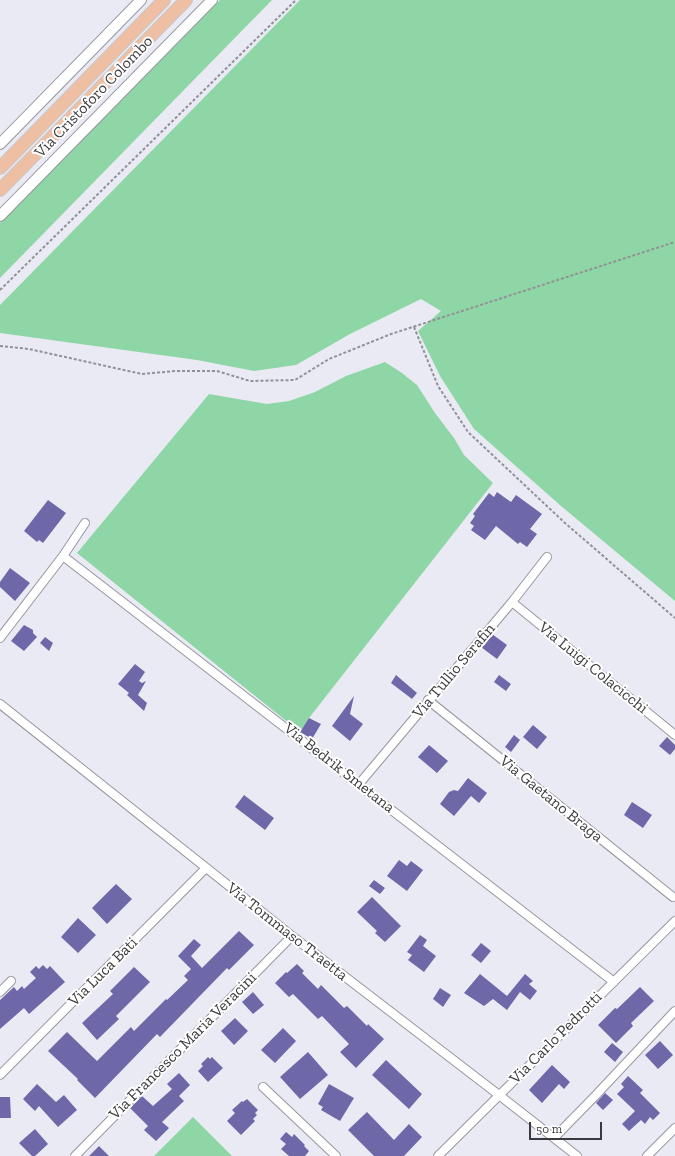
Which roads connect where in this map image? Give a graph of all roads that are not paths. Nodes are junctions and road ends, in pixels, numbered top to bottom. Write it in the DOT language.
graph roads {
  1 [pos="141,0"];
  2 [pos="164,0"];
  3 [pos="186,0"];
  4 [pos="212,0"];
  5 [pos="0,144"];
  6 [pos="0,168"];
  7 [pos="0,190"];
  8 [pos="0,216"];
  9 [pos="85,523"];
  10 [pos="63,556"];
  11 [pos="547,557"];
  12 [pos="512,602"];
  13 [pos="0,638"];
  14 [pos="428,700"];
  15 [pos="0,704"];
  16 [pos="675,735"];
  17 [pos="359,784"];
  18 [pos="206,868"];
  19 [pos="673,897"];
  20 [pos="675,921"];
  21 [pos="292,936"];
  22 [pos="11,981"];
  23 [pos="614,982"];
  24 [pos="0,992"];
  25 [pos="675,1012"];
  26 [pos="0,1075"];
  27 [pos="263,1087"];
  28 [pos="499,1095"];
  29 [pos="675,1128"];
  30 [pos="554,1138"];
  31 [pos="75,1156"];
  32 [pos="336,1156"];
  33 [pos="438,1156"];
  34 [pos="577,1156"];
  35 [pos="647,1156"];
  1 -- 5 [label="street"];
  2 -- 6 [label="main road, Via Cristoforo Colombo"];
  3 -- 7 [label="main road, Via Cristoforo Colombo"];
  4 -- 8 [label="street, Via Cristoforo Colombo"];
  9 -- 10 [label="street"];
  10 -- 13 [label="street"];
  10 -- 17 [label="street, Via Bedrik Smetana"];
  11 -- 12 [label="street, Via Tullio Serafin"];
  12 -- 14 [label="street, Via Tullio Serafin"];
  12 -- 16 [label="street, Via Luigi Colacicchi"];
  14 -- 17 [label="street, Via Tullio Serafin"];
  14 -- 19 [label="street, Via Gaetano Braga"];
  15 -- 18 [label="street, Via Tommaso Traetta"];
  17 -- 23 [label="street, Via Bedrik Smetana"];
  18 -- 21 [label="street, Via Tommaso Traetta"];
  18 -- 26 [label="street, Via Luca Bati"];
  20 -- 23 [label="street, Via Carlo Pedrotti"];
  21 -- 28 [label="street, Via Tommaso Traetta"];
  21 -- 31 [label="street, Via Francesco Maria Veracini"];
  22 -- 24 [label="street"];
  23 -- 28 [label="street, Via Carlo Pedrotti"];
  25 -- 30 [label="street"];
  27 -- 32 [label="street"];
  28 -- 30 [label="street, Via Tommaso Traetta"];
  28 -- 33 [label="street, Via Carlo Pedrotti"];
  29 -- 35 [label="street"];
  30 -- 34 [label="street, Via Tommaso Traetta"];
}
